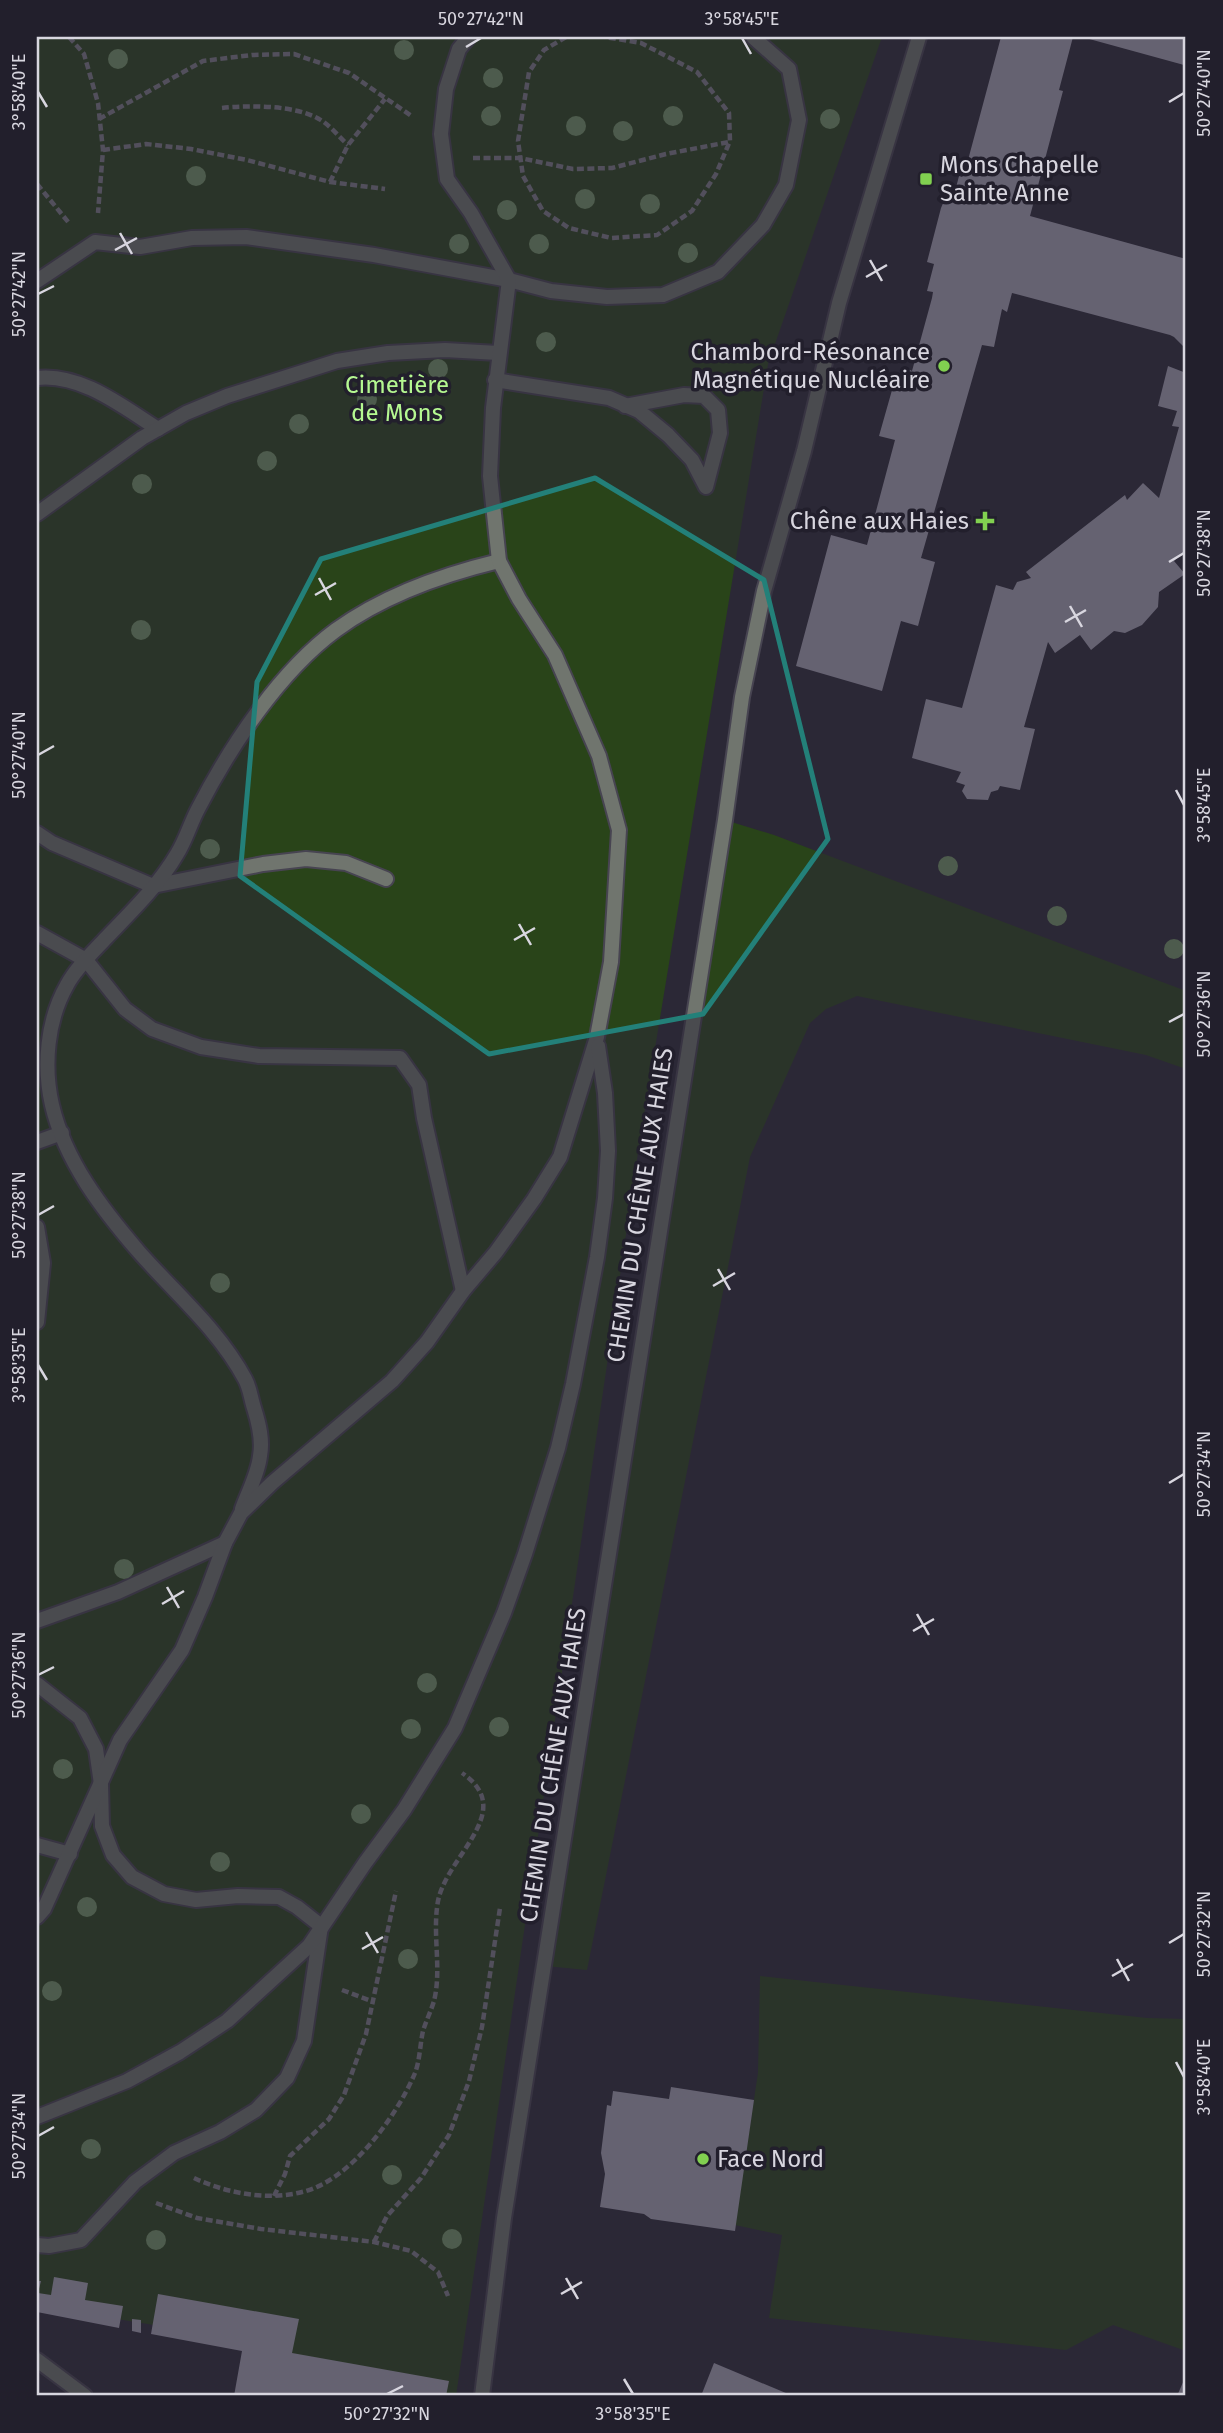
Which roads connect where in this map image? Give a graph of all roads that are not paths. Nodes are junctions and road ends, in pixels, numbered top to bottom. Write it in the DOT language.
graph roads {
  1 [pos="470,37"];
  2 [pos="753,37"];
  3 [pos="919,37"];
  4 [pos="509,280"];
  5 [pos="37,281"];
  6 [pos="498,353"];
  7 [pos="37,378"];
  8 [pos="495,380"];
  9 [pos="625,406"];
  10 [pos="158,429"];
  11 [pos="37,514"];
  12 [pos="499,561"];
  13 [pos="37,833"];
  14 [pos="386,879"];
  15 [pos="153,886"];
  16 [pos="37,933"];
  17 [pos="86,960"];
  18 [pos="597,1037"];
  19 [pos="62,1133"];
  20 [pos="37,1142"];
  21 [pos="37,1227"];
  22 [pos="463,1291"];
  23 [pos="37,1322"];
  24 [pos="241,1513"];
  25 [pos="225,1543"];
  26 [pos="37,1621"];
  27 [pos="37,1684"];
  28 [pos="101,1784"];
  29 [pos="37,1845"];
  30 [pos="70,1854"];
  31 [pos="37,1917"];
  32 [pos="321,1926"];
  33 [pos="37,2117"];
  34 [pos="37,2245"];
  35 [pos="37,2360"];
  36 [pos="85,2396"];
  37 [pos="482,2396"];
  1 -- 4 [label="street"];
  2 -- 4 [label="street"];
  3 -- 37 [label="street, CHEMIN DU CHÊNE AUX HAIES"];
  4 -- 5 [label="street"];
  4 -- 6 [label="street"];
  6 -- 8 [label="street"];
  6 -- 10 [label="street"];
  7 -- 10 [label="street"];
  8 -- 9 [label="street"];
  8 -- 12 [label="street"];
  9 -- 9 [label="street"];
  10 -- 11 [label="street"];
  12 -- 15 [label="street"];
  12 -- 18 [label="street"];
  13 -- 15 [label="street"];
  14 -- 15 [label="street"];
  15 -- 17 [label="street"];
  16 -- 17 [label="street"];
  17 -- 19 [label="street"];
  17 -- 22 [label="street"];
  18 -- 22 [label="street"];
  18 -- 32 [label="street"];
  19 -- 20 [label="street"];
  19 -- 24 [label="street"];
  21 -- 23 [label="street"];
  22 -- 24 [label="street"];
  24 -- 25 [label="street"];
  25 -- 26 [label="street"];
  25 -- 28 [label="street"];
  27 -- 28 [label="street"];
  28 -- 30 [label="street"];
  28 -- 32 [label="street"];
  29 -- 30 [label="street"];
  30 -- 31 [label="street"];
  32 -- 33 [label="street"];
  32 -- 34 [label="street"];
  35 -- 36 [label="street"];
}
